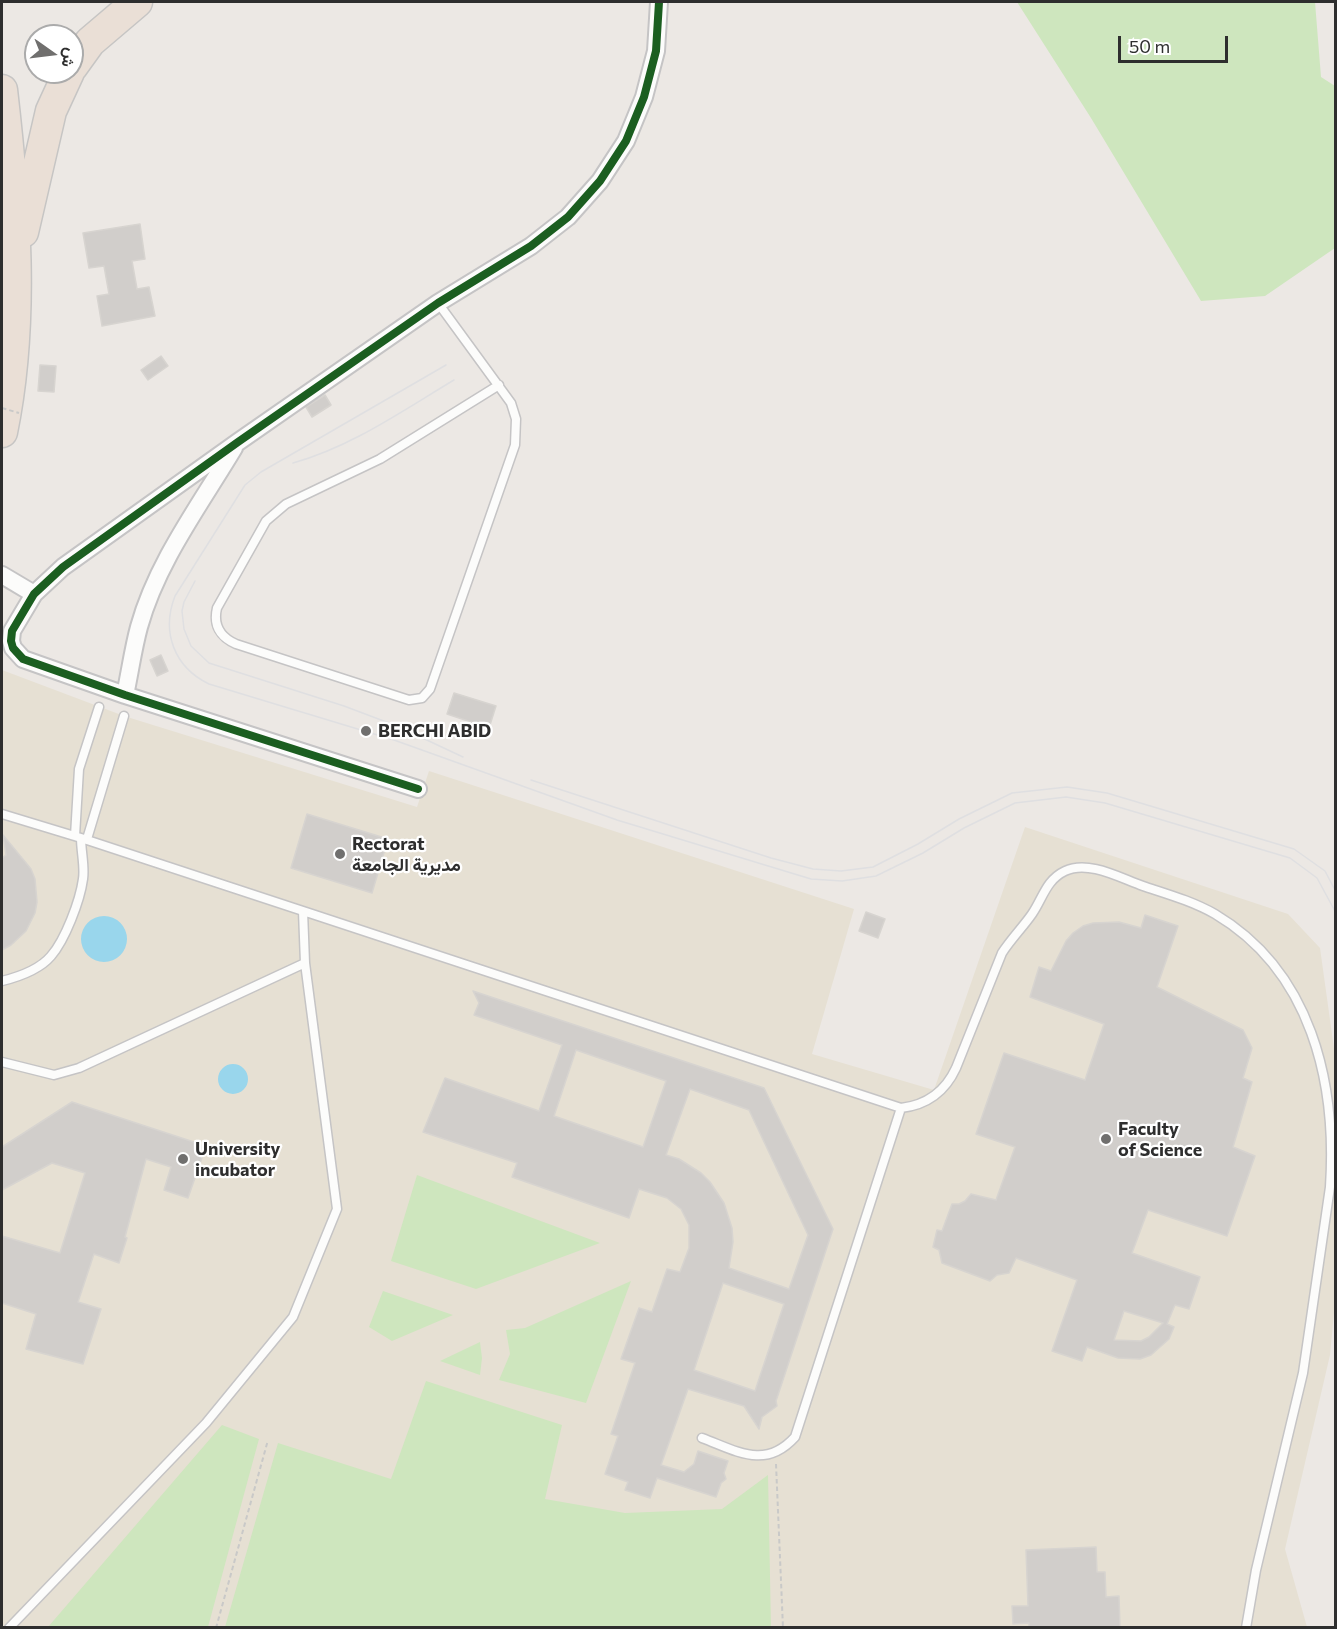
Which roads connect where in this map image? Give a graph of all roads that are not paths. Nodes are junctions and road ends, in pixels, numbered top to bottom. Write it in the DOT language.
graph roads {
  1 [pos="137,2"];
  2 [pos="659,2"];
  3 [pos="84,50"];
  4 [pos="63,84"];
  5 [pos="2,90"];
  6 [pos="16,265"];
  7 [pos="438,303"];
  8 [pos="499,385"];
  9 [pos="10,422"];
  10 [pos="238,442"];
  11 [pos="2,575"];
  12 [pos="34,594"];
  13 [pos="125,695"];
  14 [pos="99,707"];
  15 [pos="124,716"];
  16 [pos="418,789"];
  17 [pos="2,814"];
  18 [pos="81,837"];
  19 [pos="303,911"];
  20 [pos="305,963"];
  21 [pos="2,981"];
  22 [pos="2,1062"];
  23 [pos="901,1108"];
  24 [pos="702,1438"];
  25 [pos="9,1628"];
  26 [pos="1246,1628"];
  1 -- 3 [label="highway"];
  2 -- 7 [label="street"];
  4 -- 6 [label="highway"];
  5 -- 6 [label="highway"];
  6 -- 9 [label="highway"];
  7 -- 8 [label="lane"];
  7 -- 10 [label="street"];
  8 -- 8 [label="lane"];
  10 -- 12 [label="street"];
  10 -- 13 [label="street"];
  11 -- 12 [label="street"];
  12 -- 13 [label="street"];
  13 -- 16 [label="street"];
  14 -- 18 [label="lane"];
  15 -- 18 [label="lane"];
  17 -- 18 [label="lane"];
  18 -- 19 [label="lane"];
  18 -- 21 [label="lane"];
  19 -- 20 [label="lane"];
  19 -- 23 [label="lane"];
  20 -- 22 [label="lane"];
  20 -- 25 [label="lane"];
  23 -- 24 [label="lane"];
  23 -- 26 [label="lane"];
}
